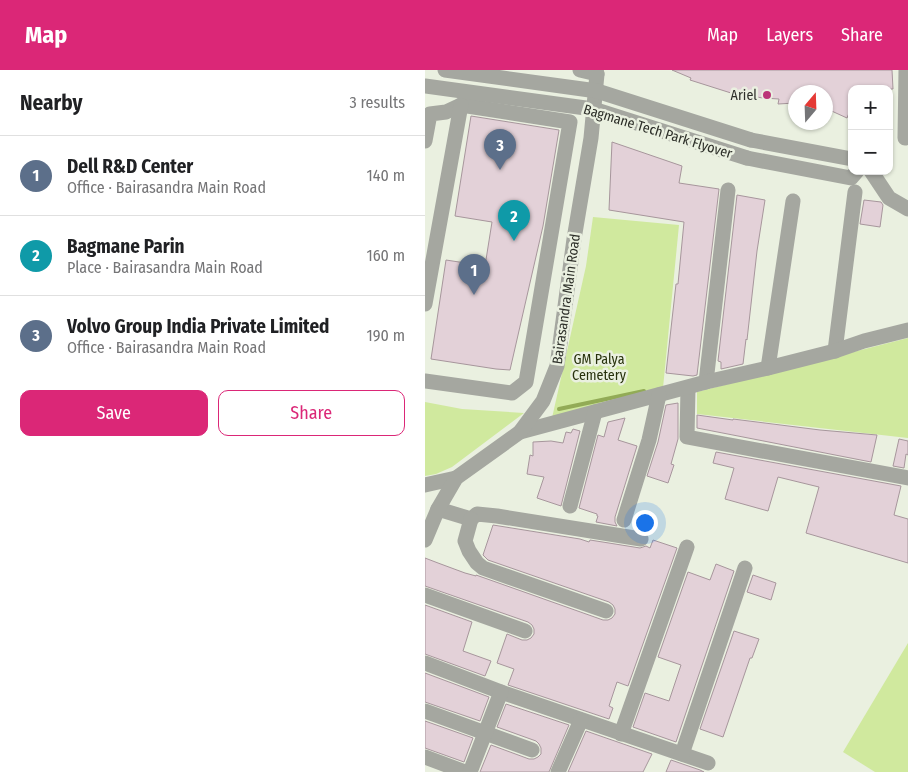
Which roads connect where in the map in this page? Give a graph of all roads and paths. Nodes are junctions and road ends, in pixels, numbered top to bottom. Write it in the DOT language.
graph roads {
  1 [pos="445,70"];
  2 [pos="580,70"];
  3 [pos="906,70"];
  4 [pos="597,72"];
  5 [pos="425,86"];
  6 [pos="461,105"];
  7 [pos="427,125"];
  8 [pos="905,138"];
  9 [pos="425,141"];
  10 [pos="848,158"];
  11 [pos="854,175"];
  12 [pos="874,175"];
  13 [pos="728,190"];
  14 [pos="855,192"];
  15 [pos="793,201"];
  16 [pos="908,209"];
  17 [pos="425,304"];
  18 [pos="908,330"];
  19 [pos="835,351"];
  20 [pos="768,368"];
  21 [pos="425,381"];
  22 [pos="707,382"];
  23 [pos="688,388"];
  24 [pos="659,395"];
  25 [pos="595,412"];
  26 [pos="521,432"];
  27 [pos="456,478"];
  28 [pos="908,478"];
  29 [pos="425,485"];
  30 [pos="570,506"];
  31 [pos="439,509"];
  32 [pos="471,519"];
  33 [pos="624,520"];
  34 [pos="641,539"];
  35 [pos="425,540"];
  36 [pos="687,547"];
  37 [pos="745,568"];
  38 [pos="425,595"];
  39 [pos="606,611"];
  40 [pos="525,631"];
  41 [pos="425,664"];
  42 [pos="501,692"];
  43 [pos="425,711"];
  44 [pos="581,720"];
  45 [pos="485,732"];
  46 [pos="621,734"];
  47 [pos="531,750"];
  48 [pos="682,754"];
  49 [pos="425,757"];
  50 [pos="708,763"];
  51 [pos="465,772"];
  52 [pos="470,772"];
  53 [pos="558,772"];
  1 -- 10 [label="street, Bagmane Tech Park Flyover, bridge"];
  2 -- 4 [label="street"];
  3 -- 8 [label="street"];
  4 -- 26 [label="street, Bairasandra Main Road"];
  5 -- 11 [label="street, Bagmane Tech Park Flyover, bridge"];
  6 -- 7 [label="street"];
  6 -- 17 [label="street"];
  6 -- 21 [label="street"];
  7 -- 9 [label="street"];
  12 -- 16 [label="street"];
  13 -- 22 [label="street"];
  14 -- 19 [label="street"];
  15 -- 20 [label="street"];
  18 -- 19 [label="street"];
  19 -- 20 [label="street"];
  20 -- 22 [label="street"];
  22 -- 23 [label="street"];
  23 -- 24 [label="street"];
  23 -- 28 [label="street"];
  24 -- 25 [label="street"];
  24 -- 33 [label="street"];
  25 -- 26 [label="street"];
  25 -- 30 [label="street"];
  26 -- 27 [label="street, Bairasandra Main Road"];
  27 -- 29 [label="street"];
  27 -- 31 [label="street, Bairasandra Main Road"];
  31 -- 32 [label="street"];
  31 -- 35 [label="street, Bairasandra Main Road"];
  32 -- 34 [label="street"];
  32 -- 39 [label="street"];
  36 -- 46 [label="street"];
  37 -- 48 [label="street"];
  38 -- 40 [label="street"];
  41 -- 42 [label="street"];
  42 -- 44 [label="street"];
  42 -- 45 [label="street"];
  43 -- 45 [label="street"];
  44 -- 46 [label="street"];
  44 -- 53 [label="street"];
  45 -- 47 [label="street"];
  45 -- 52 [label="street"];
  46 -- 48 [label="street"];
  48 -- 50 [label="street"];
  49 -- 51 [label="street"];
}
